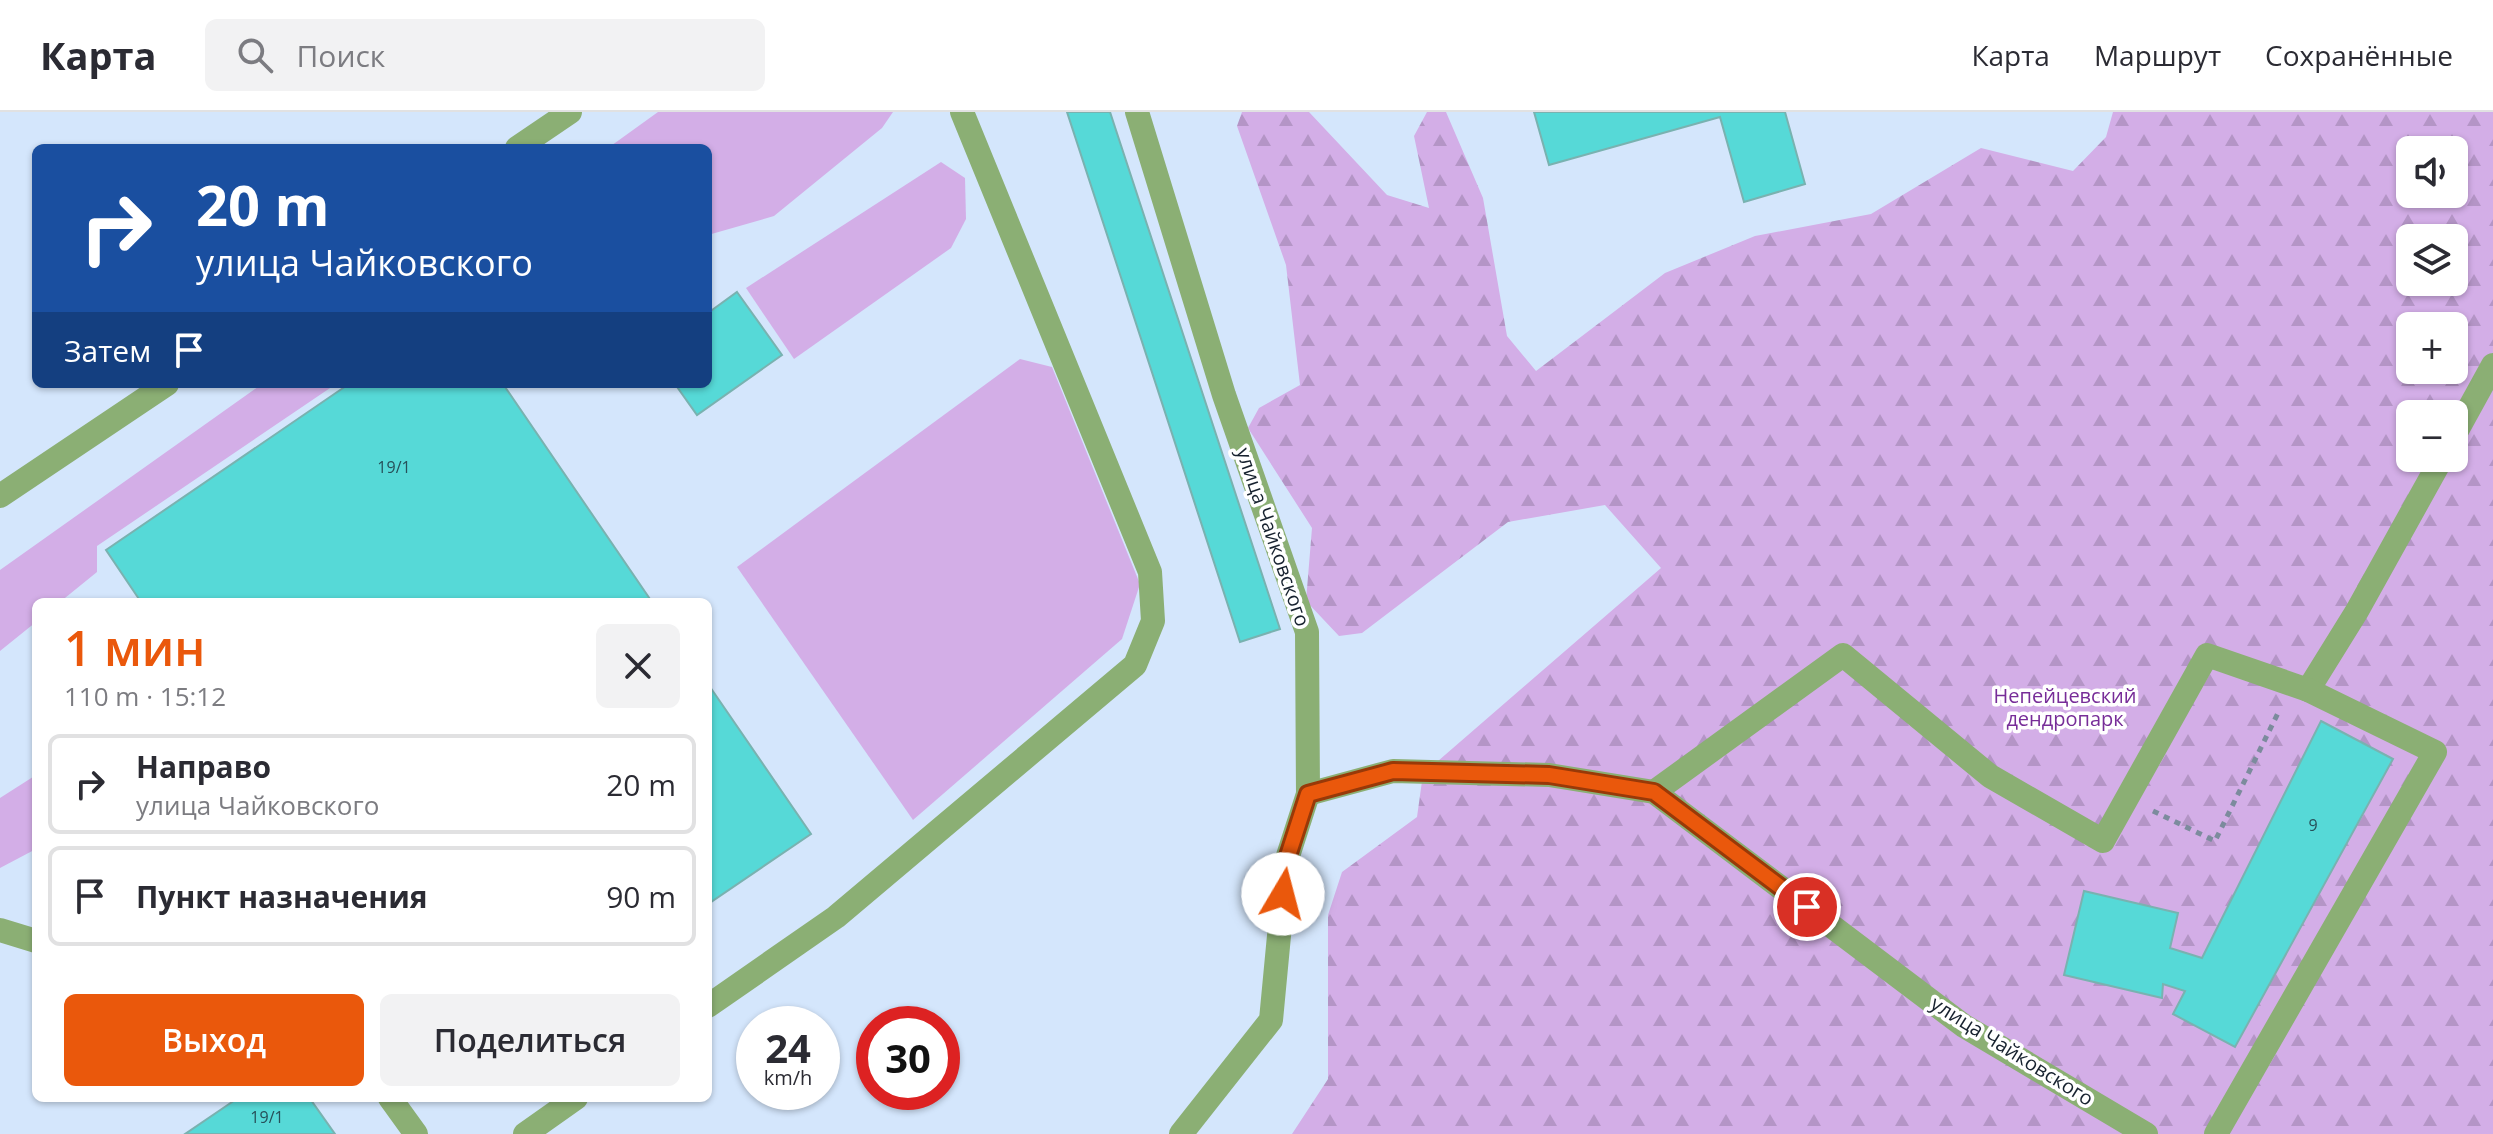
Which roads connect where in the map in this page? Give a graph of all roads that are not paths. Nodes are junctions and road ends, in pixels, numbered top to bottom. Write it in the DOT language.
graph roads {
  1 [pos="570,112"];
  2 [pos="962,112"];
  3 [pos="1137,112"];
  4 [pos="523,144"];
  5 [pos="2493,365"];
  6 [pos="161,388"];
  7 [pos="2468,411"];
  8 [pos="2434,472"];
  9 [pos="0,496"];
  10 [pos="2300,687"];
  11 [pos="1654,792"];
  12 [pos="1308,794"];
  13 [pos="0,930"];
  14 [pos="32,940"];
  15 [pos="712,1003"];
  16 [pos="393,1102"];
  17 [pos="570,1102"];
  18 [pos="2108,1124"];
  19 [pos="416,1134"];
  20 [pos="525,1134"];
  21 [pos="1181,1134"];
  22 [pos="2146,1134"];
  23 [pos="2216,1134"];
  1 -- 4 [label="street"];
  2 -- 15 [label="street"];
  3 -- 12 [label="street, улица Чайковского"];
  5 -- 7 [label="street"];
  6 -- 9 [label="street"];
  8 -- 10 [label="street"];
  10 -- 11 [label="street"];
  10 -- 23 [label="street"];
  11 -- 12 [label="street, улица Чайковского"];
  11 -- 18 [label="street, улица Чайковского"];
  12 -- 21 [label="street"];
  13 -- 14 [label="street"];
  16 -- 19 [label="street"];
  17 -- 20 [label="street"];
  18 -- 22 [label="street, улица Чайковского"];
}
